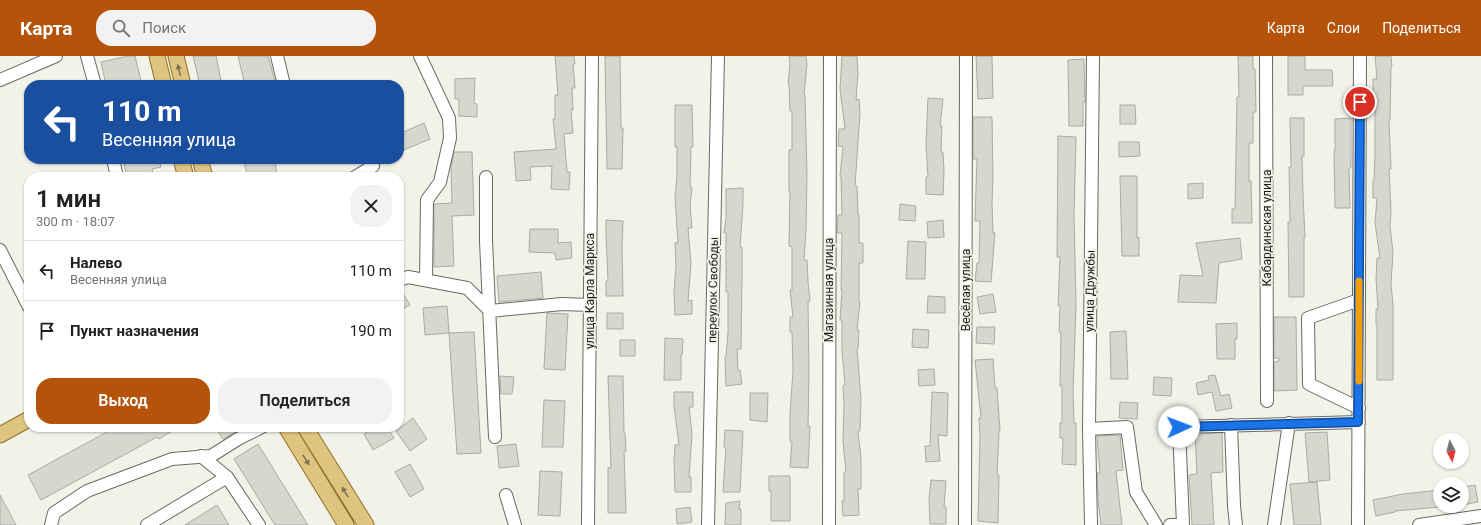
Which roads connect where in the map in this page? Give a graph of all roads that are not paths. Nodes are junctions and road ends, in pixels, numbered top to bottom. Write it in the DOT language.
graph roads {
  1 [pos="56,56"];
  2 [pos="87,56"];
  3 [pos="157,56"];
  4 [pos="176,56"];
  5 [pos="277,56"];
  6 [pos="420,56"];
  7 [pos="592,56"];
  8 [pos="718,56"];
  9 [pos="830,56"];
  10 [pos="966,56"];
  11 [pos="1093,56"];
  12 [pos="1266,56"];
  13 [pos="1360,56"];
  14 [pos="0,80"];
  15 [pos="93,80"];
  16 [pos="163,80"];
  17 [pos="182,80"];
  18 [pos="283,80"];
  19 [pos="373,166"];
  20 [pos="363,172"];
  21 [pos="486,178"];
  22 [pos="0,250"];
  23 [pos="404,278"];
  24 [pos="426,280"];
  25 [pos="24,297"];
  26 [pos="1359,300"];
  27 [pos="590,305"];
  28 [pos="490,311"];
  29 [pos="1268,401"];
  30 [pos="1359,408"];
  31 [pos="24,422"];
  32 [pos="1358,422"];
  33 [pos="1290,423"];
  34 [pos="1231,424"];
  35 [pos="1089,429"];
  36 [pos="252,432"];
  37 [pos="289,432"];
  38 [pos="308,432"];
  39 [pos="0,435"];
  40 [pos="495,437"];
  41 [pos="202,456"];
  42 [pos="228,477"];
  43 [pos="506,495"];
  44 [pos="1481,516"];
  45 [pos="51,525"];
  46 [pos="147,525"];
  47 [pos="259,525"];
  48 [pos="346,525"];
  49 [pos="366,525"];
  50 [pos="514,525"];
  51 [pos="588,525"];
  52 [pos="708,525"];
  53 [pos="829,525"];
  54 [pos="965,525"];
  55 [pos="1091,525"];
  56 [pos="1156,525"];
  57 [pos="1170,525"];
  58 [pos="1236,525"];
  59 [pos="1274,525"];
  60 [pos="1358,525"];
  61 [pos="1418,525"];
  1 -- 14 [label="street"];
  2 -- 15 [label="street"];
  3 -- 16 [label="main road"];
  17 -- 4 [label="main road, one-way"];
  5 -- 18 [label="street"];
  6 -- 24 [label="street"];
  7 -- 27 [label="street, улица Карла Маркса"];
  8 -- 52 [label="street, переулок Свободы"];
  9 -- 53 [label="street, Магазинная улица"];
  10 -- 54 [label="street, Весёлая улица"];
  11 -- 35 [label="street, улица Дружбы"];
  12 -- 29 [label="street, Кабардинская улица"];
  13 -- 26 [label="street"];
  19 -- 20 [label="street"];
  21 -- 28 [label="street"];
  22 -- 25 [label="street"];
  23 -- 24 [label="street"];
  24 -- 28 [label="street"];
  26 -- 30 [label="street"];
  26 -- 30 [label="street"];
  27 -- 28 [label="street"];
  27 -- 51 [label="street, улица Карла Маркса"];
  28 -- 40 [label="street"];
  30 -- 32 [label="street"];
  31 -- 39 [label="main road"];
  32 -- 33 [label="street"];
  32 -- 60 [label="street"];
  33 -- 34 [label="street"];
  33 -- 59 [label="street"];
  34 -- 57 [label="street"];
  34 -- 58 [label="street"];
  35 -- 55 [label="street, улица Дружбы"];
  35 -- 56 [label="street"];
  36 -- 41 [label="street"];
  37 -- 48 [label="main road, one-way"];
  49 -- 38 [label="main road, one-way"];
  41 -- 42 [label="street"];
  41 -- 45 [label="street"];
  42 -- 46 [label="street"];
  42 -- 47 [label="street"];
  43 -- 50 [label="street"];
  44 -- 61 [label="street"];
}
